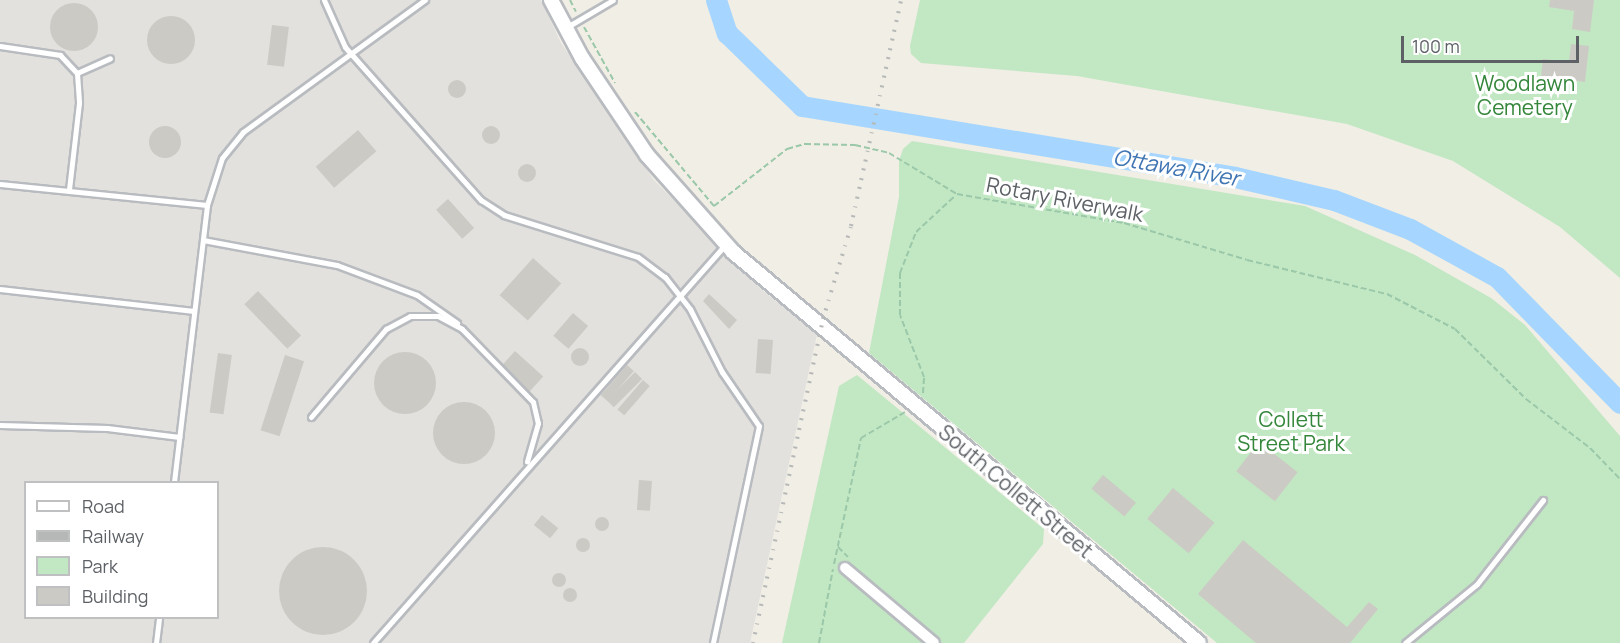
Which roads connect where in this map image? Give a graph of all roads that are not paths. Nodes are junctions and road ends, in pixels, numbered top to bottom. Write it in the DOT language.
graph roads {
  1 [pos="324,0"];
  2 [pos="425,0"];
  3 [pos="550,0"];
  4 [pos="613,0"];
  5 [pos="565,28"];
  6 [pos="0,46"];
  7 [pos="350,52"];
  8 [pos="110,58"];
  9 [pos="77,73"];
  10 [pos="0,184"];
  11 [pos="69,190"];
  12 [pos="207,204"];
  13 [pos="203,240"];
  14 [pos="726,244"];
  15 [pos="0,289"];
  16 [pos="680,294"];
  17 [pos="194,311"];
  18 [pos="462,329"];
  19 [pos="311,417"];
  20 [pos="0,425"];
  21 [pos="179,437"];
  22 [pos="523,468"];
  23 [pos="174,481"];
  24 [pos="1544,500"];
  25 [pos="845,568"];
  26 [pos="159,619"];
  27 [pos="156,643"];
  28 [pos="374,643"];
  29 [pos="713,643"];
  30 [pos="934,643"];
  31 [pos="1199,643"];
  32 [pos="1405,643"];
  1 -- 7 [label="lane"];
  2 -- 7 [label="lane"];
  3 -- 5 [label="street, South Collett Street"];
  4 -- 5 [label="lane"];
  5 -- 14 [label="street, South Collett Street"];
  6 -- 9 [label="lane"];
  7 -- 12 [label="lane"];
  7 -- 16 [label="lane"];
  8 -- 9 [label="lane"];
  9 -- 11 [label="lane"];
  10 -- 11 [label="lane"];
  11 -- 12 [label="lane"];
  12 -- 13 [label="lane"];
  13 -- 17 [label="lane"];
  13 -- 18 [label="lane"];
  14 -- 16 [label="lane"];
  14 -- 31 [label="street, South Collett Street"];
  15 -- 17 [label="lane"];
  16 -- 22 [label="lane"];
  16 -- 29 [label="lane"];
  17 -- 21 [label="lane"];
  18 -- 19 [label="lane"];
  18 -- 22 [label="lane"];
  20 -- 21 [label="lane"];
  21 -- 23 [label="lane"];
  22 -- 28 [label="lane"];
  24 -- 32 [label="lane"];
  25 -- 30 [label="street"];
  26 -- 27 [label="lane"];
}
